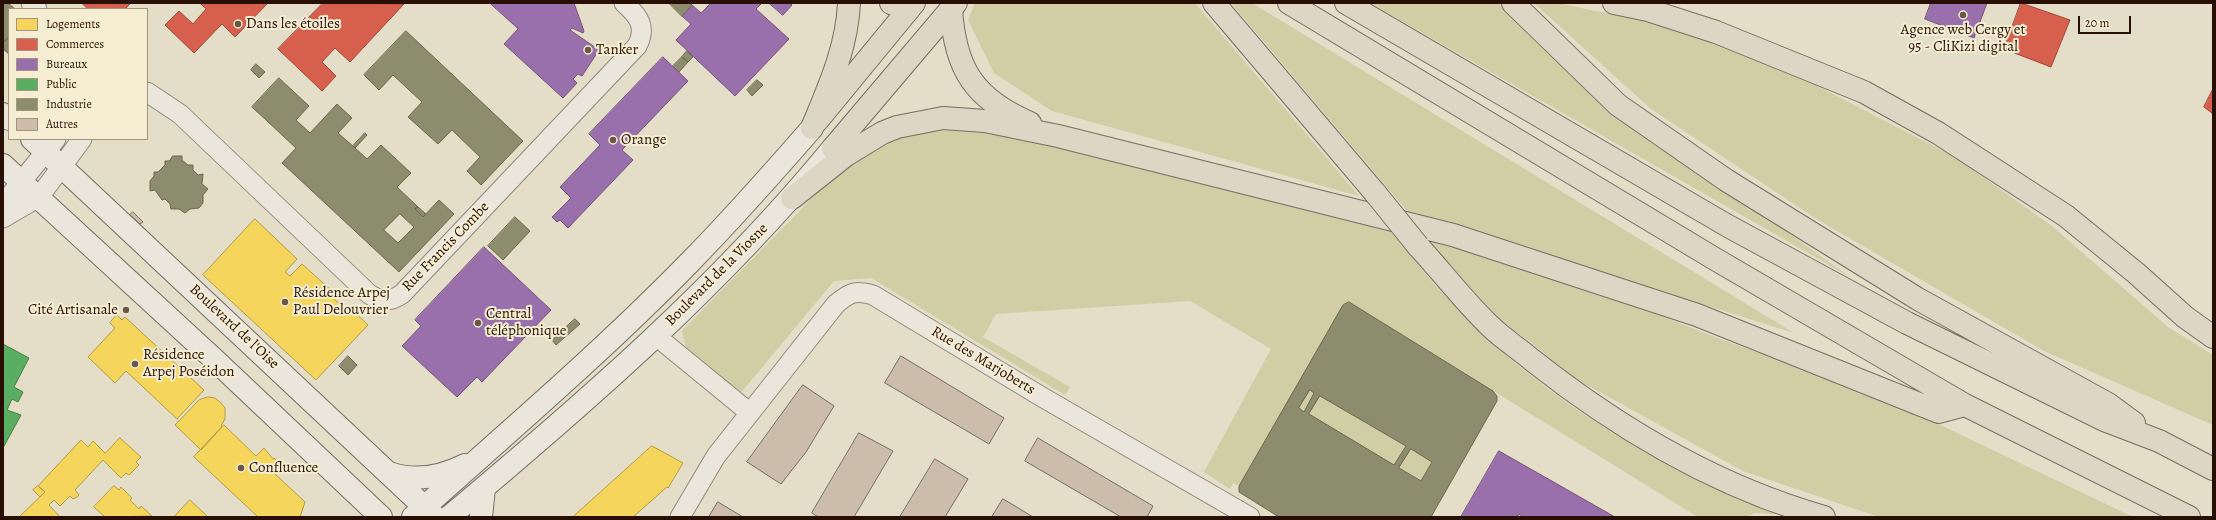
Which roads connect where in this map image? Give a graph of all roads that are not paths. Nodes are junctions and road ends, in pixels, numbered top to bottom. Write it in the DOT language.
graph roads {
  1 [pos="624,3"];
  2 [pos="849,3"];
  3 [pos="1214,3"];
  4 [pos="1289,3"];
  5 [pos="1346,3"];
  6 [pos="1513,3"];
  7 [pos="1614,3"];
  8 [pos="905,5"];
  9 [pos="953,5"];
  10 [pos="148,93"];
  11 [pos="812,128"];
  12 [pos="1058,136"];
  13 [pos="81,140"];
  14 [pos="45,143"];
  15 [pos="3,165"];
  16 [pos="62,168"];
  17 [pos="22,181"];
  18 [pos="39,197"];
  19 [pos="792,198"];
  20 [pos="3,204"];
  21 [pos="3,218"];
  22 [pos="2136,273"];
  23 [pos="2213,323"];
  24 [pos="656,336"];
  25 [pos="2213,337"];
  26 [pos="1965,405"];
  27 [pos="750,413"];
  28 [pos="2159,441"];
  29 [pos="476,461"];
  30 [pos="2213,469"];
  31 [pos="389,473"];
  32 [pos="349,487"];
  33 [pos="484,488"];
  34 [pos="424,514"];
  35 [pos="2186,516"];
  36 [pos="361,517"];
  37 [pos="381,517"];
  38 [pos="449,517"];
  39 [pos="481,517"];
  40 [pos="680,517"];
  41 [pos="1250,517"];
  42 [pos="1824,517"];
  1 -- 10 [label="street, Rue Francis Combe"];
  2 -- 11 [label="main road"];
  3 -- 42 [label="main road, bridge"];
  4 -- 26 [label="main road"];
  5 -- 28 [label="main road"];
  6 -- 28 [label="main road"];
  7 -- 22 [label="main road"];
  8 -- 9 [label="main road"];
  8 -- 11 [label="main road, Boulevard de la Viosne"];
  9 -- 12 [label="main road"];
  9 -- 19 [label="main road, Boulevard de la Viosne"];
  11 -- 29 [label="main road, Boulevard de la Viosne"];
  12 -- 19 [label="main road"];
  12 -- 26 [label="main road"];
  13 -- 16 [label="street"];
  14 -- 16 [label="main road, Boulevard de l'Oise"];
  14 -- 17 [label="street"];
  15 -- 17 [label="main road"];
  16 -- 18 [label="street"];
  16 -- 31 [label="main road, Boulevard de l'Oise"];
  17 -- 18 [label="main road"];
  17 -- 20 [label="street"];
  18 -- 21 [label="street"];
  18 -- 32 [label="main road"];
  19 -- 24 [label="main road, Boulevard de la Viosne"];
  22 -- 23 [label="main road"];
  22 -- 25 [label="main road"];
  24 -- 27 [label="street"];
  24 -- 33 [label="main road, Boulevard de la Viosne"];
  26 -- 35 [label="main road"];
  27 -- 40 [label="street, Rue des Marjoberts"];
  27 -- 41 [label="street, Rue des Marjoberts"];
  28 -- 30 [label="main road"];
  29 -- 31 [label="main road"];
  29 -- 34 [label="main road, Boulevard de la Viosne"];
  31 -- 34 [label="main road, Boulevard de l'Oise"];
  32 -- 36 [label="main road"];
  32 -- 37 [label="main road"];
  33 -- 38 [label="main road, Boulevard de la Viosne"];
  33 -- 39 [label="main road"];
}
